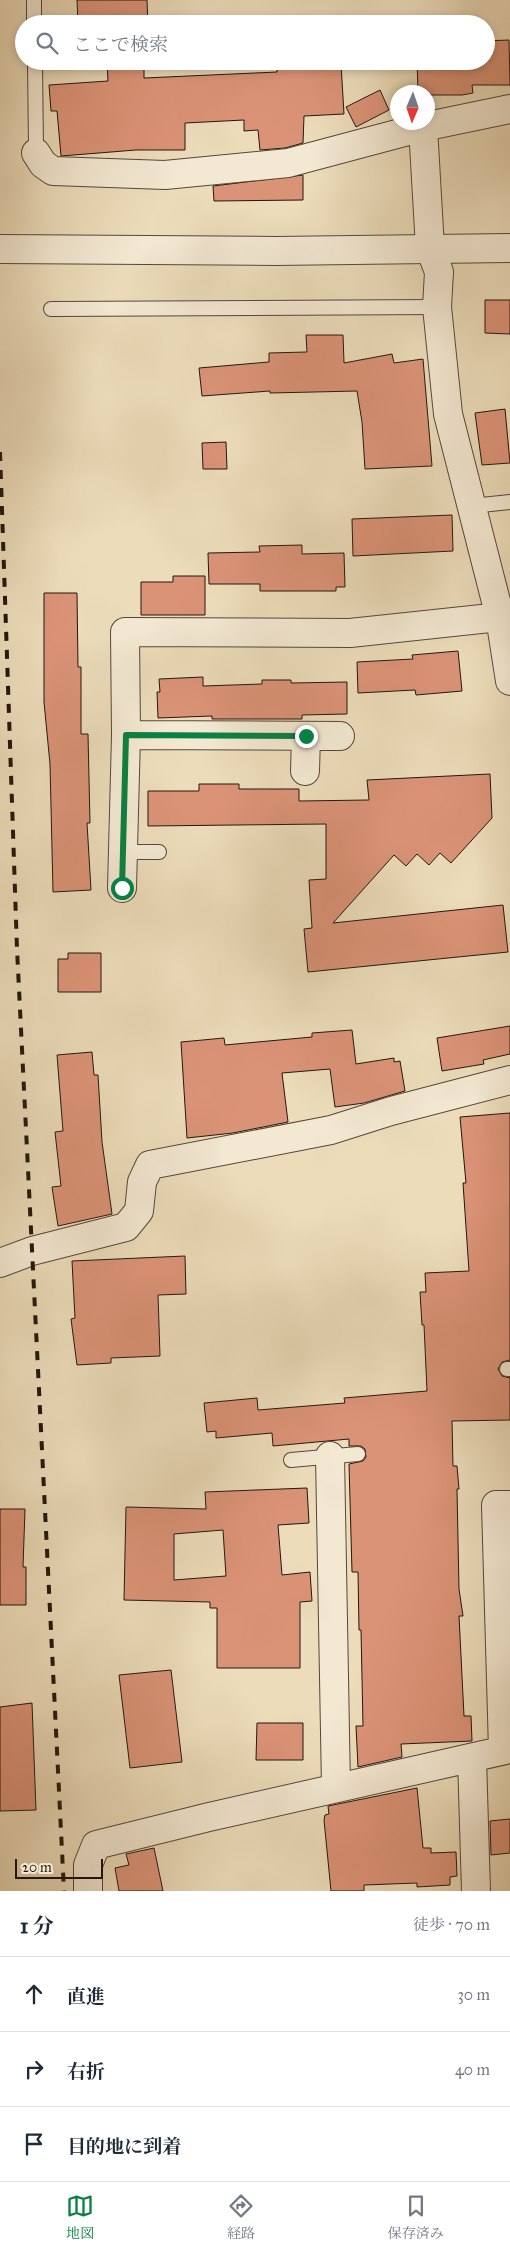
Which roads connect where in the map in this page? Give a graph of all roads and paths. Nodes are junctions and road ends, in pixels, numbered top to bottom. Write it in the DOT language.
graph roads {
  1 [pos="34,0"];
  2 [pos="34,15"];
  3 [pos="35,70"];
  4 [pos="510,109"];
  5 [pos="435,125"];
  6 [pos="412,130"];
  7 [pos="423,130"];
  8 [pos="36,153"];
  9 [pos="430,248"];
  10 [pos="510,248"];
  11 [pos="11,249"];
  12 [pos="437,307"];
  13 [pos="51,309"];
  14 [pos="510,502"];
  15 [pos="472,506"];
  16 [pos="505,616"];
  17 [pos="510,681"];
  18 [pos="126,735"];
  19 [pos="306,736"];
  20 [pos="340,736"];
  21 [pos="305,771"];
  22 [pos="124,852"];
  23 [pos="159,852"];
  24 [pos="122,888"];
  25 [pos="510,1080"];
  26 [pos="0,1263"];
  27 [pos="358,1454"];
  28 [pos="330,1456"];
  29 [pos="291,1460"];
  30 [pos="510,1505"];
  31 [pos="506,1749"];
  32 [pos="472,1758"];
  33 [pos="336,1788"];
  34 [pos="88,1891"];
  35 [pos="476,1891"];
  1 -- 2 [label="lane"];
  3 -- 8 [label="lane"];
  4 -- 5 [label="street"];
  6 -- 8 [label="street"];
  7 -- 9 [label="street"];
  9 -- 10 [label="street"];
  9 -- 11 [label="street"];
  9 -- 12 [label="street"];
  12 -- 13 [label="lane"];
  12 -- 15 [label="street"];
  14 -- 15 [label="lane"];
  15 -- 16 [label="street"];
  16 -- 17 [label="street"];
  16 -- 18 [label="street"];
  18 -- 19 [label="street"];
  18 -- 22 [label="street"];
  19 -- 20 [label="street"];
  19 -- 21 [label="street"];
  22 -- 23 [label="lane"];
  22 -- 24 [label="street"];
  25 -- 26 [label="street"];
  27 -- 28 [label="lane"];
  28 -- 29 [label="lane"];
  28 -- 33 [label="street"];
  30 -- 31 [label="street"];
  31 -- 32 [label="street"];
  32 -- 33 [label="street"];
  32 -- 35 [label="street"];
  33 -- 34 [label="street"];
}
